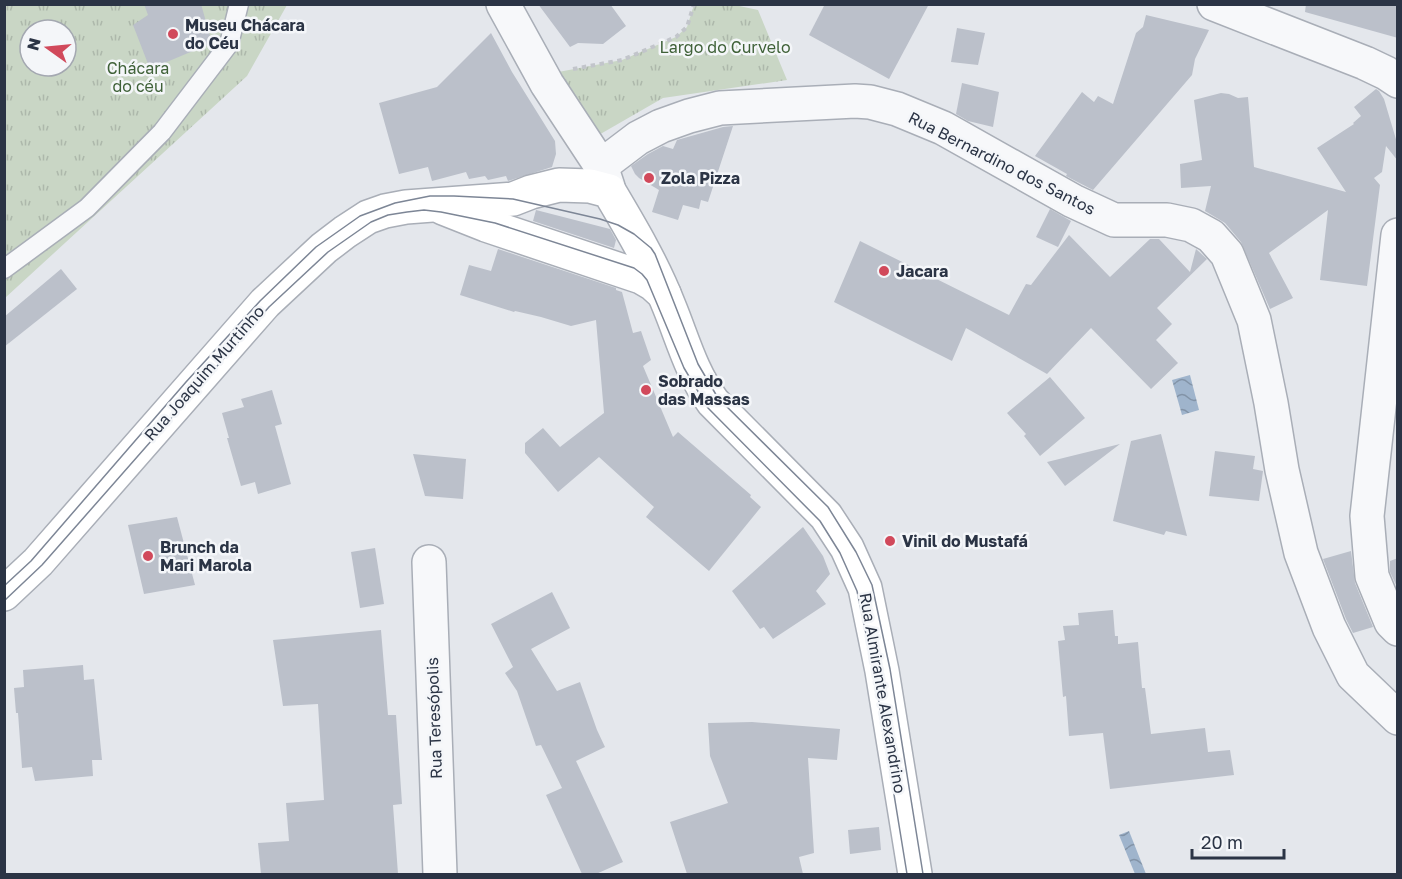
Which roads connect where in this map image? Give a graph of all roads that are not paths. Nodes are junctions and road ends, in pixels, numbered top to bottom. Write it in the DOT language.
graph roads {
  1 [pos="239,4"];
  2 [pos="503,4"];
  3 [pos="1214,4"];
  4 [pos="1398,81"];
  5 [pos="605,178"];
  6 [pos="436,205"];
  7 [pos="1398,235"];
  8 [pos="4,269"];
  9 [pos="664,294"];
  10 [pos="429,562"];
  11 [pos="4,594"];
  12 [pos="1398,629"];
  13 [pos="1398,718"];
  14 [pos="440,874"];
  15 [pos="915,874"];
  1 -- 8 [label="lane"];
  2 -- 5 [label="street, Rua Almirante Alexandrino"];
  3 -- 4 [label="street"];
  5 -- 6 [label="street, Rua Joaquim Murtinho"];
  5 -- 9 [label="street, Rua Almirante Alexandrino"];
  5 -- 13 [label="street, Rua Bernardino dos Santos"];
  6 -- 9 [label="street, Rua Joaquim Murtinho"];
  6 -- 11 [label="street, Rua Joaquim Murtinho"];
  7 -- 12 [label="street"];
  9 -- 15 [label="street, Rua Almirante Alexandrino"];
  10 -- 14 [label="street, Rua Teresópolis"];
}
